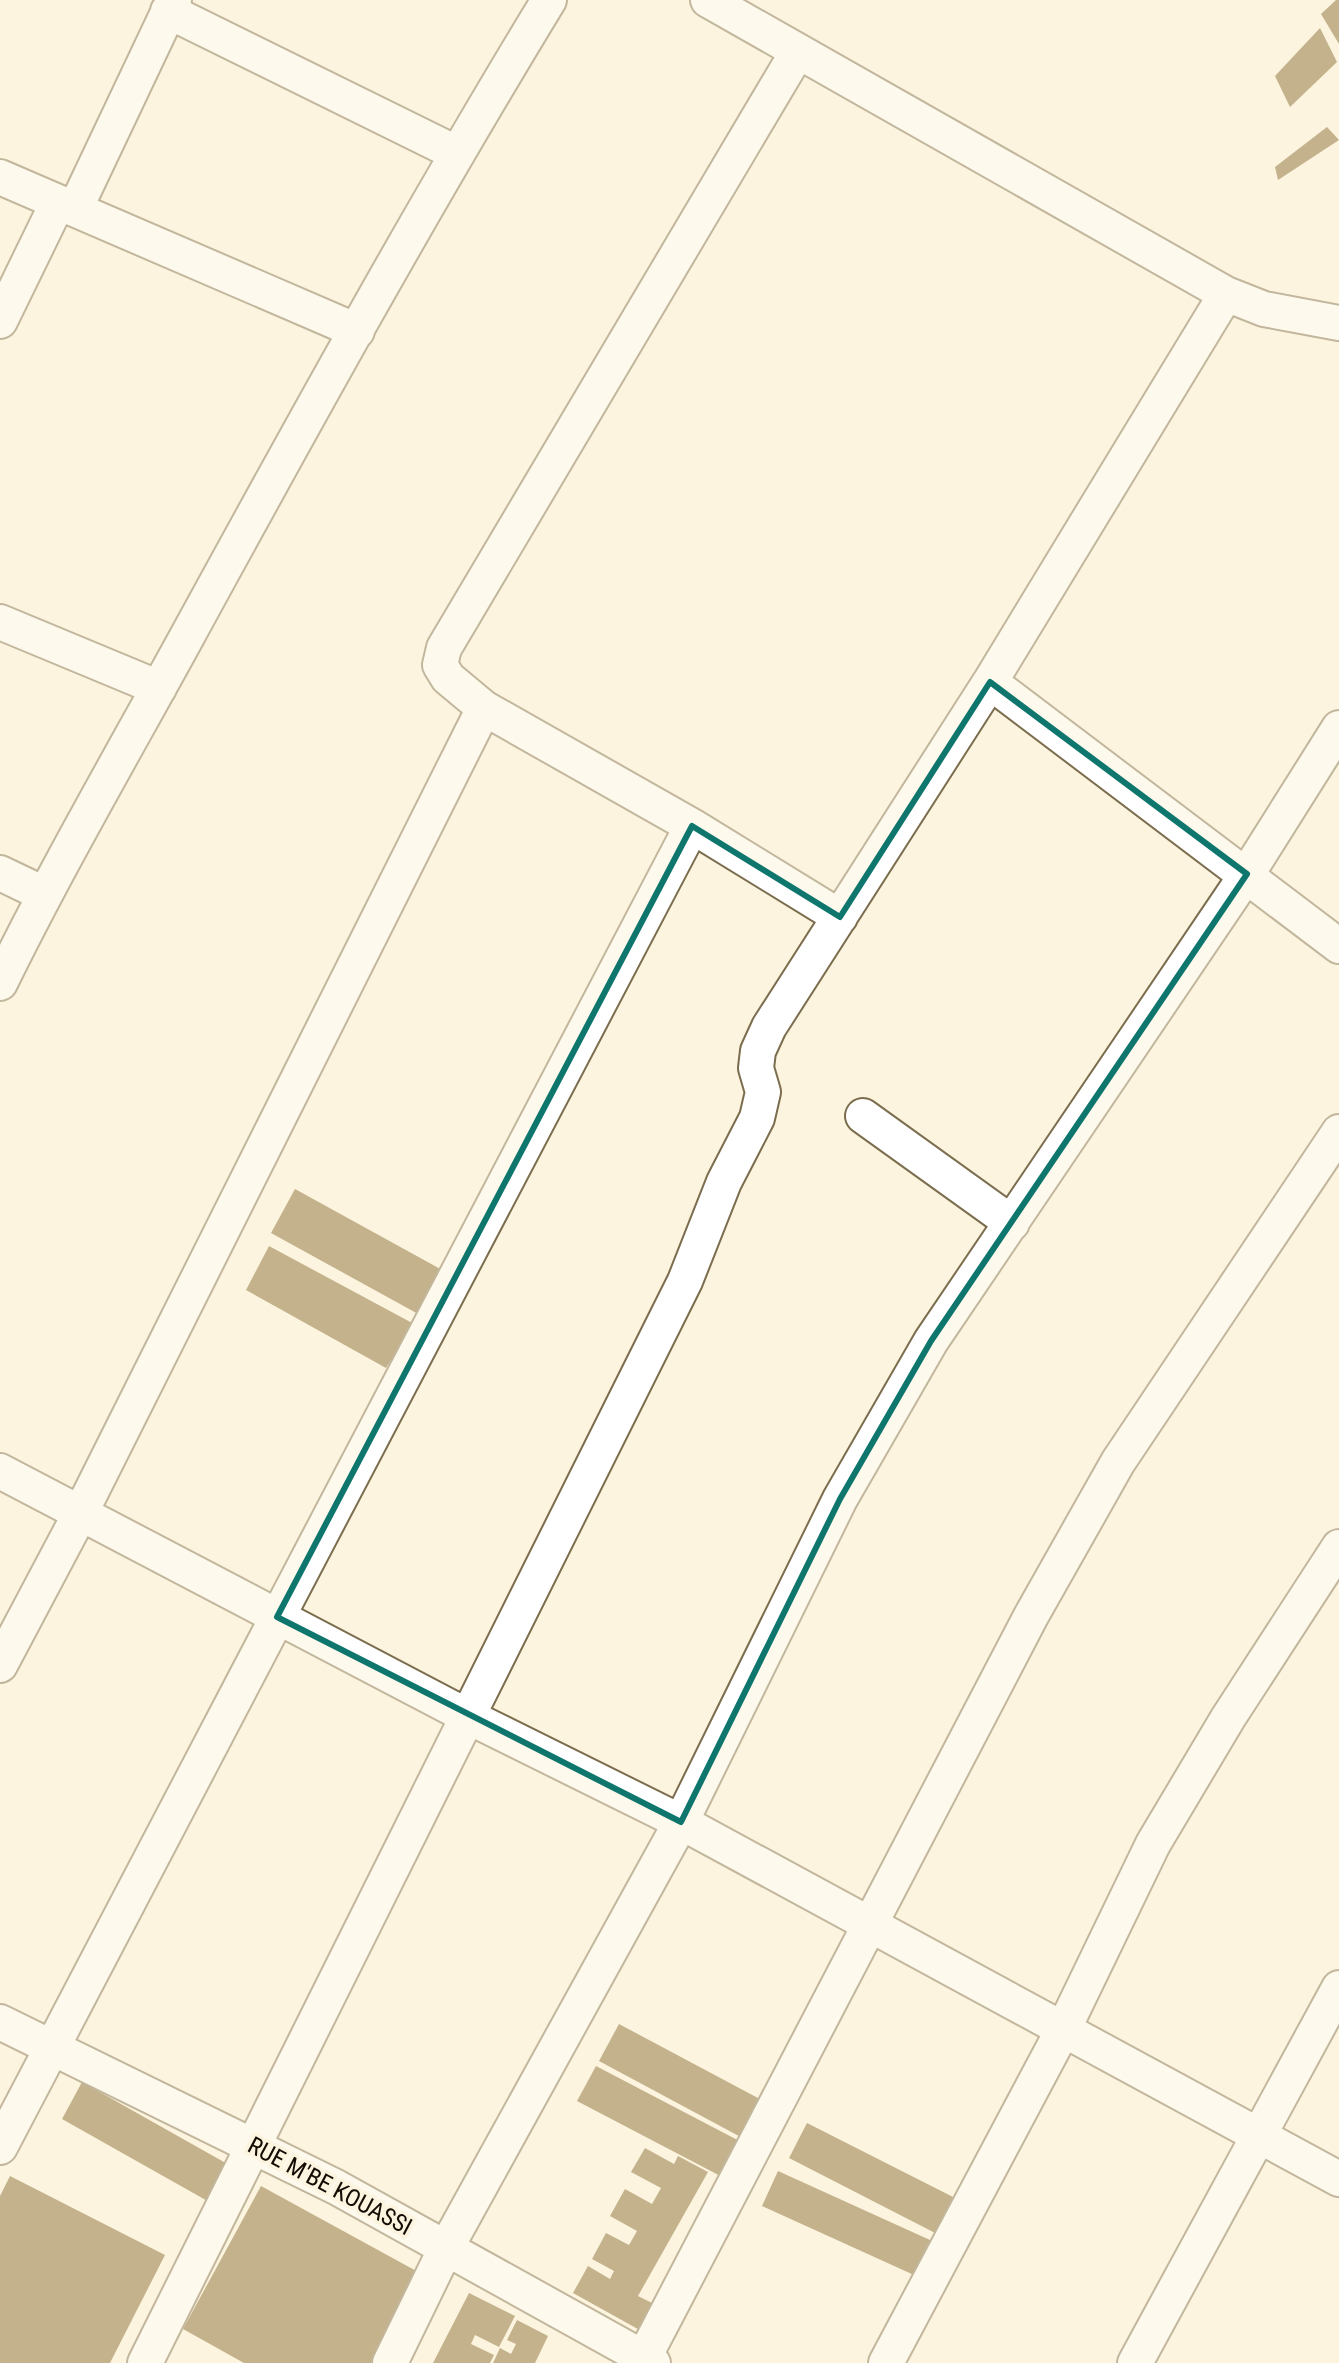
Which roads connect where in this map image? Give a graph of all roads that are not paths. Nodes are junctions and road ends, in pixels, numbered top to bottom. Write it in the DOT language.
graph roads {
  1 [pos="549,0"];
  2 [pos="708,0"];
  3 [pos="171,6"];
  4 [pos="798,51"];
  5 [pos="456,153"];
  6 [pos="0,177"];
  7 [pos="67,205"];
  8 [pos="1226,294"];
  9 [pos="0,321"];
  10 [pos="1339,323"];
  11 [pos="357,331"];
  12 [pos="0,622"];
  13 [pos="990,682"];
  14 [pos="159,688"];
  15 [pos="484,708"];
  16 [pos="1339,728"];
  17 [pos="692,826"];
  18 [pos="0,873"];
  19 [pos="1247,874"];
  20 [pos="44,894"];
  21 [pos="840,917"];
  22 [pos="1339,946"];
  23 [pos="0,983"];
  24 [pos="863,1116"];
  25 [pos="1339,1132"];
  26 [pos="1012,1223"];
  27 [pos="0,1471"];
  28 [pos="80,1514"];
  29 [pos="1337,1555"];
  30 [pos="277,1617"];
  31 [pos="0,1665"];
  32 [pos="469,1717"];
  33 [pos="681,1822"];
  34 [pos="870,1927"];
  35 [pos="1339,1988"];
  36 [pos="0,2022"];
  37 [pos="1064,2028"];
  38 [pos="52,2048"];
  39 [pos="1259,2136"];
  40 [pos="252,2144"];
  41 [pos="0,2147"];
  42 [pos="1339,2179"];
  43 [pos="446,2248"];
  44 [pos="646,2361"];
  45 [pos="145,2363"];
  46 [pos="390,2363"];
  47 [pos="886,2363"];
  48 [pos="1135,2363"];
  1 -- 5 [label="street"];
  2 -- 4 [label="street"];
  3 -- 5 [label="street"];
  3 -- 7 [label="street"];
  4 -- 8 [label="street"];
  4 -- 15 [label="street"];
  5 -- 11 [label="street"];
  6 -- 7 [label="street"];
  7 -- 9 [label="street"];
  7 -- 11 [label="street"];
  8 -- 10 [label="street"];
  8 -- 13 [label="street"];
  11 -- 14 [label="street"];
  12 -- 14 [label="street"];
  13 -- 19 [label="street"];
  13 -- 21 [label="street"];
  14 -- 20 [label="street"];
  15 -- 17 [label="street"];
  15 -- 28 [label="street"];
  16 -- 19 [label="street"];
  17 -- 21 [label="street"];
  17 -- 30 [label="street"];
  18 -- 20 [label="street"];
  19 -- 22 [label="street"];
  19 -- 26 [label="street"];
  20 -- 23 [label="street"];
  21 -- 32 [label="street"];
  24 -- 26 [label="street"];
  25 -- 34 [label="street"];
  26 -- 33 [label="street"];
  27 -- 28 [label="street"];
  28 -- 30 [label="street"];
  28 -- 31 [label="street"];
  29 -- 37 [label="street"];
  30 -- 32 [label="street"];
  30 -- 38 [label="street"];
  32 -- 33 [label="street"];
  32 -- 40 [label="street"];
  33 -- 34 [label="street"];
  33 -- 43 [label="street"];
  34 -- 37 [label="street"];
  34 -- 44 [label="street"];
  35 -- 39 [label="street"];
  36 -- 38 [label="street, RUE M'BE KOUASSI"];
  37 -- 39 [label="street"];
  37 -- 47 [label="street"];
  38 -- 40 [label="street, RUE M'BE KOUASSI"];
  38 -- 41 [label="street"];
  39 -- 42 [label="street"];
  39 -- 48 [label="street"];
  40 -- 43 [label="street, RUE M'BE KOUASSI"];
  40 -- 45 [label="street"];
  43 -- 44 [label="street, RUE M'BE KOUASSI"];
  43 -- 46 [label="street"];
}
